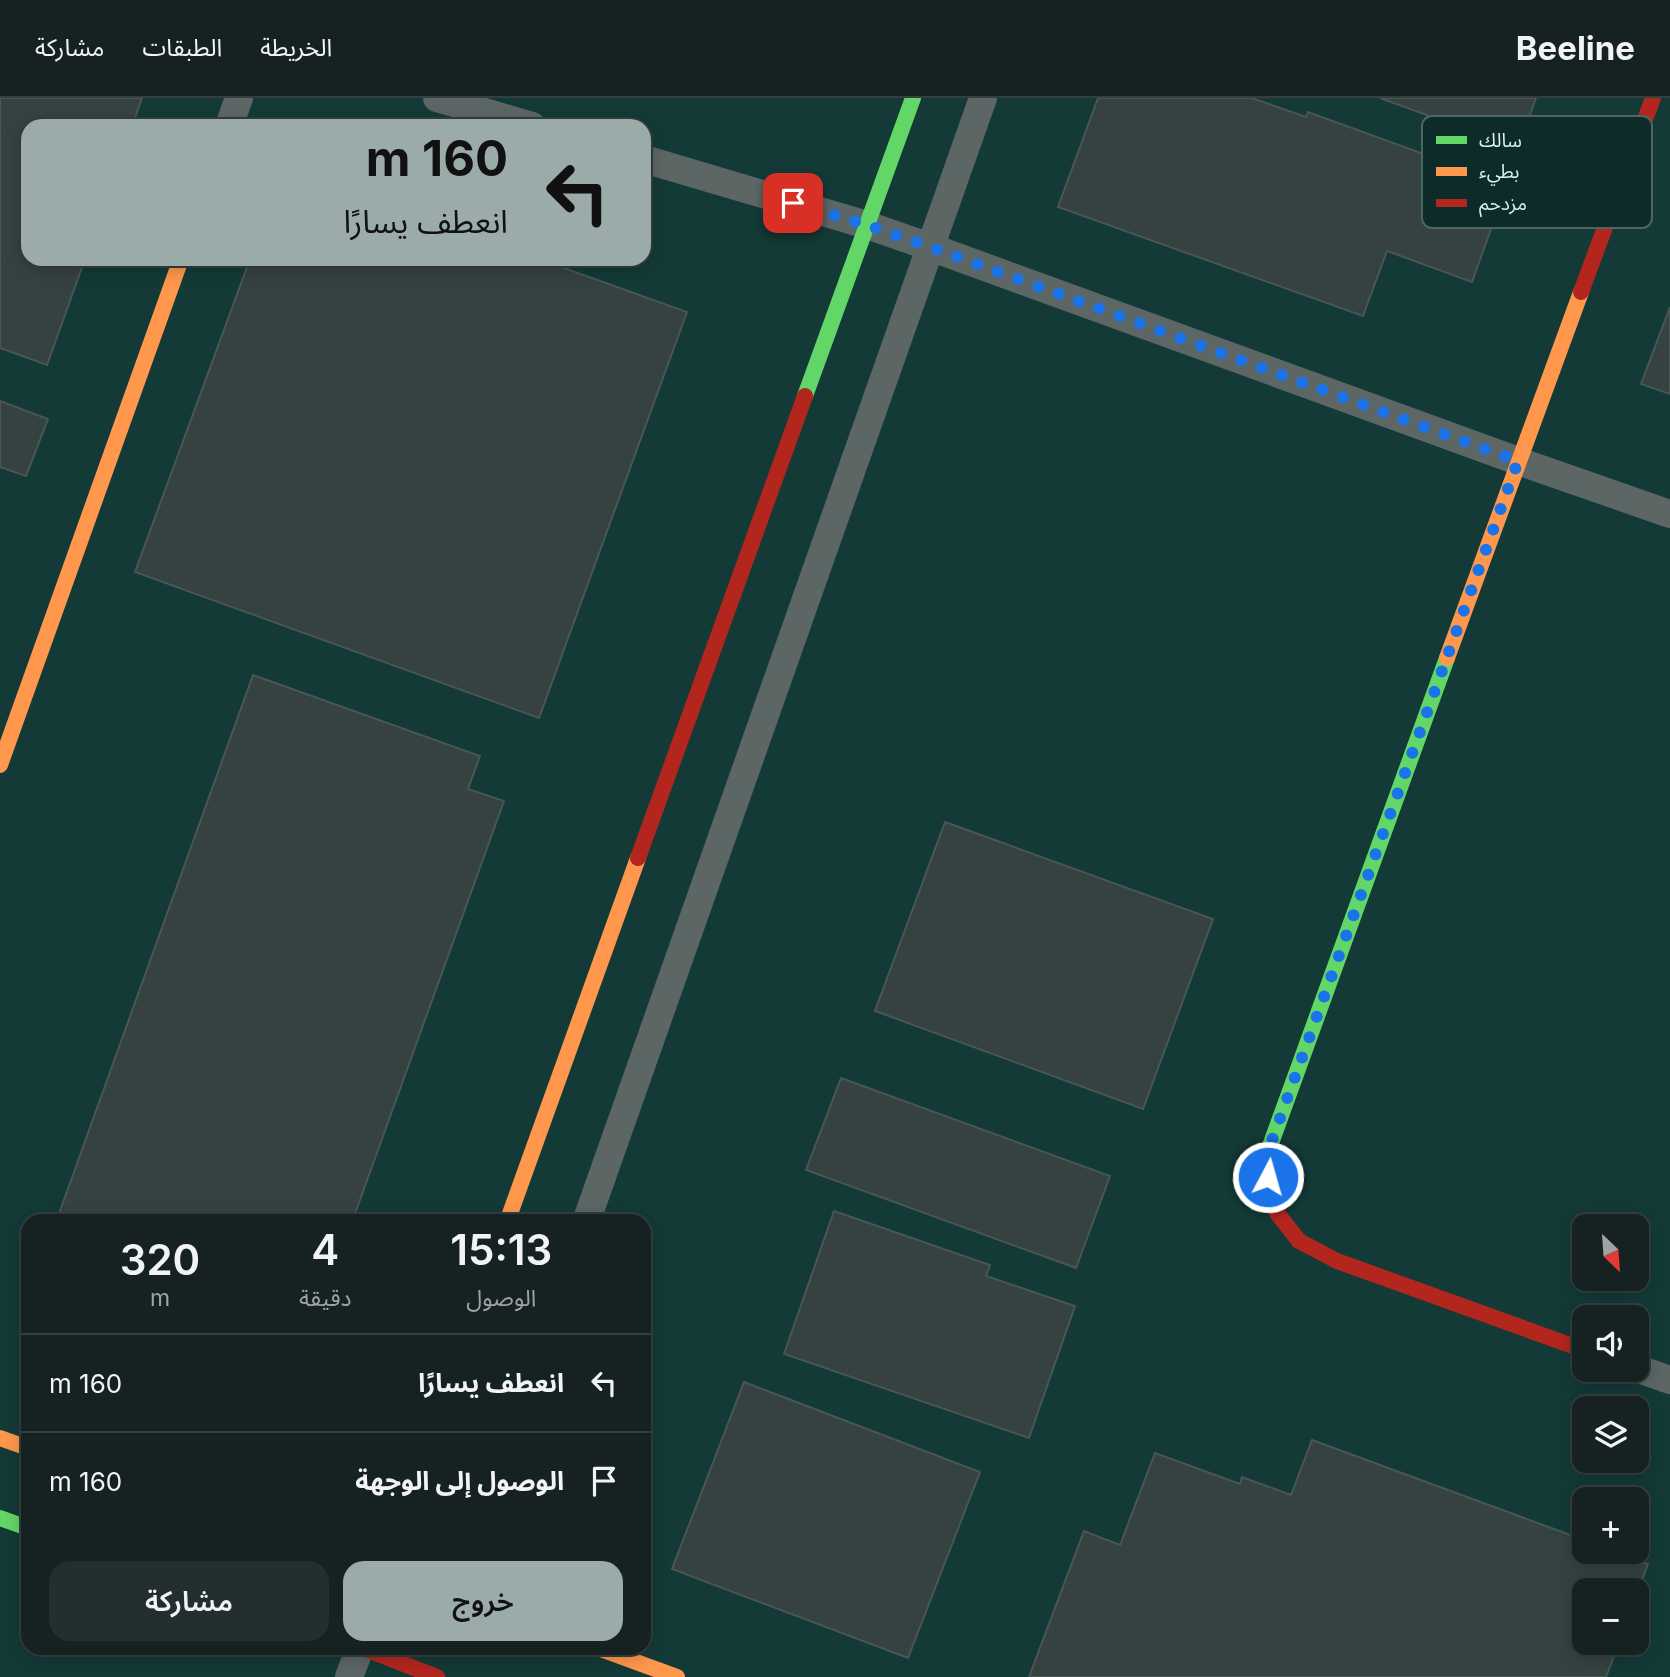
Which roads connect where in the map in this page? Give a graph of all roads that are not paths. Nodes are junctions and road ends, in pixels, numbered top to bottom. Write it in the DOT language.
graph roads {
  1 [pos="239,98"];
  2 [pos="437,98"];
  3 [pos="913,98"];
  4 [pos="983,98"];
  5 [pos="1653,98"];
  6 [pos="1646,116"];
  7 [pos="232,119"];
  8 [pos="508,119"];
  9 [pos="651,161"];
  10 [pos="867,225"];
  11 [pos="1605,228"];
  12 [pos="930,247"];
  13 [pos="178,266"];
  14 [pos="1518,461"];
  15 [pos="1670,514"];
  16 [pos="0,765"];
  17 [pos="510,1214"];
  18 [pos="589,1214"];
  19 [pos="1572,1345"];
  20 [pos="1649,1373"];
  21 [pos="1670,1380"];
  22 [pos="0,1438"];
  23 [pos="21,1446"];
  24 [pos="0,1518"];
  25 [pos="21,1526"];
  26 [pos="359,1655"];
  27 [pos="379,1655"];
  28 [pos="617,1655"];
  29 [pos="427,1675"];
  30 [pos="349,1677"];
  31 [pos="677,1677"];
  1 -- 7 [label="street"];
  2 -- 8 [label="street"];
  3 -- 10 [label="street"];
  4 -- 12 [label="street"];
  5 -- 6 [label="street"];
  9 -- 10 [label="street"];
  10 -- 12 [label="street"];
  10 -- 17 [label="street"];
  11 -- 14 [label="street"];
  12 -- 14 [label="street"];
  12 -- 18 [label="street"];
  13 -- 16 [label="street"];
  14 -- 15 [label="street"];
  14 -- 19 [label="street"];
  20 -- 21 [label="street"];
  22 -- 23 [label="street"];
  24 -- 25 [label="street"];
  26 -- 30 [label="street"];
  27 -- 29 [label="street"];
  28 -- 31 [label="street"];
}
